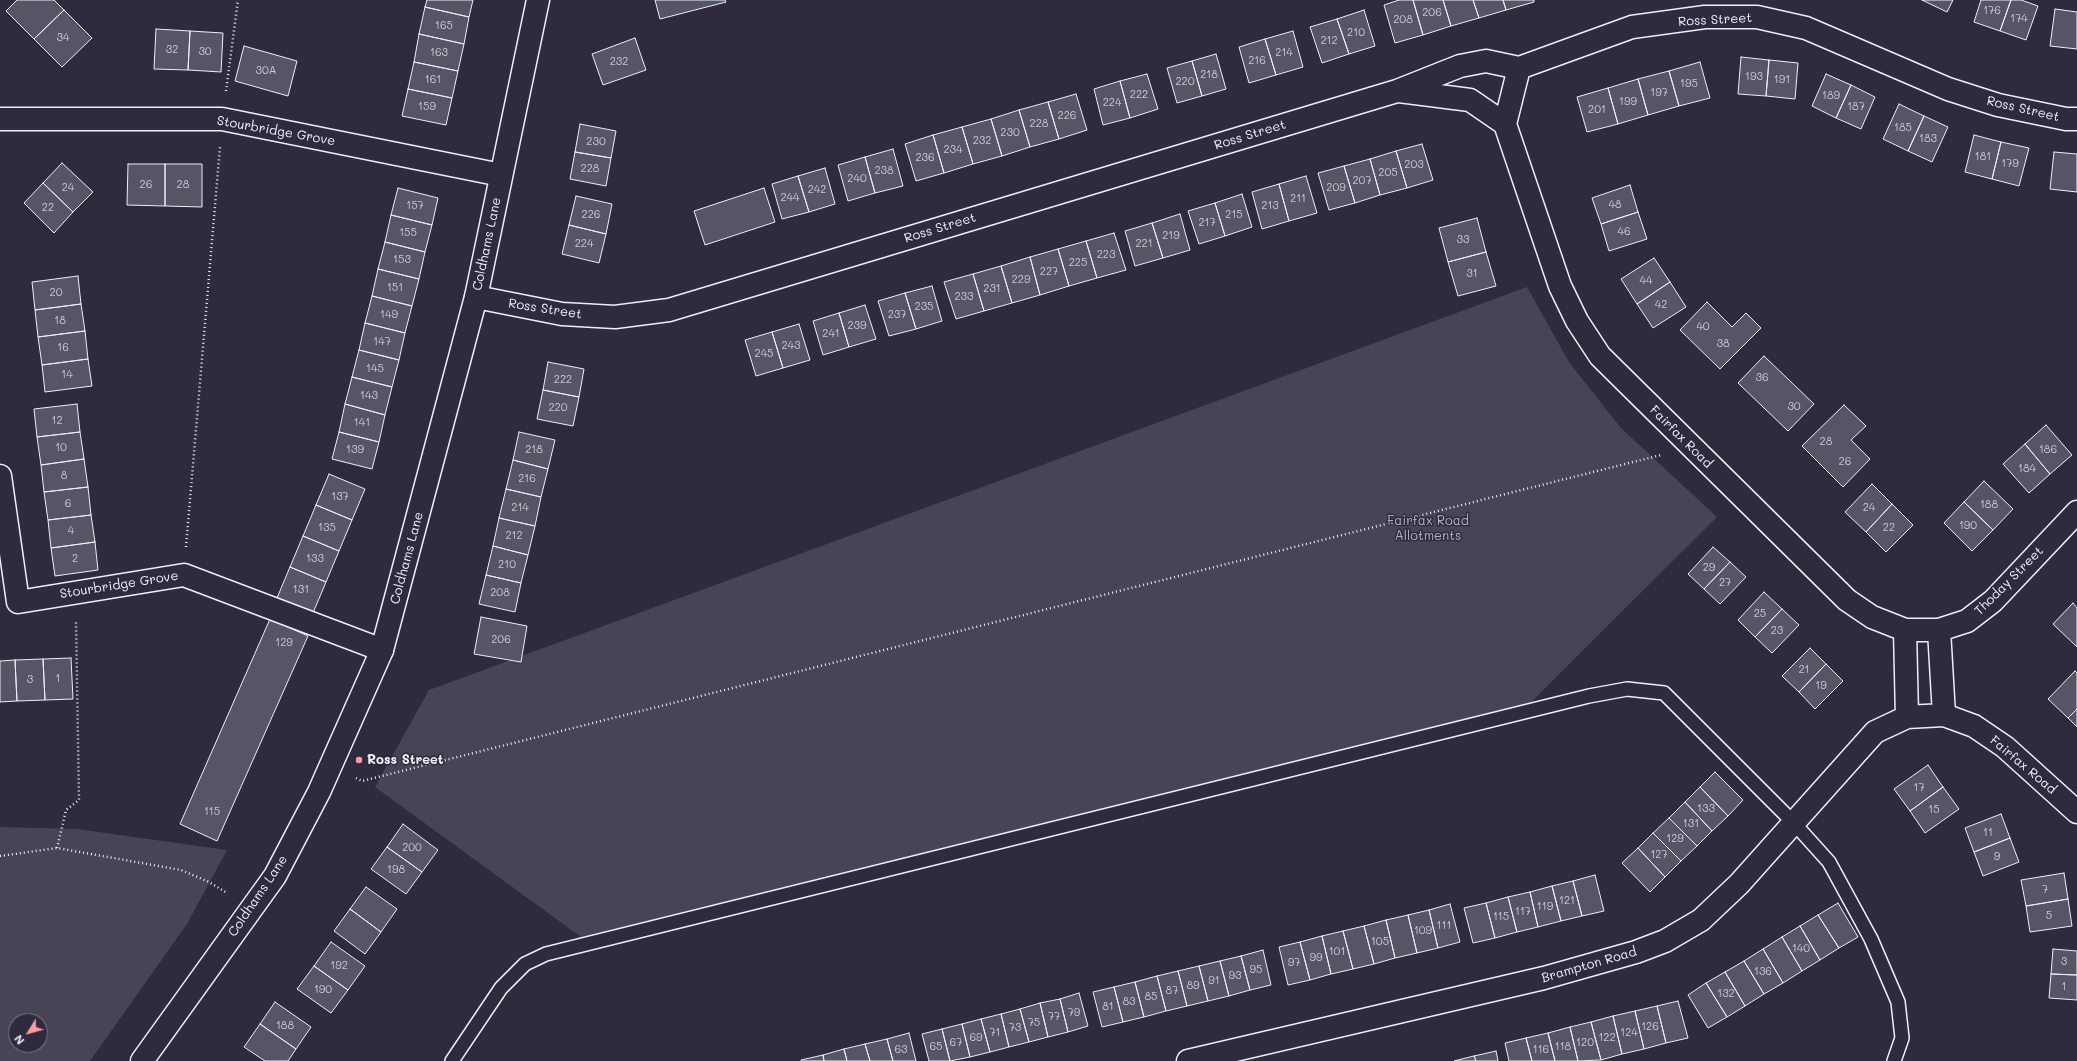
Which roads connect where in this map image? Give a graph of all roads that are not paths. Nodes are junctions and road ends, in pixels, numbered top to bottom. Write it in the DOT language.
graph roads {
  1 [pos="538,0"];
  2 [pos="1519,68"];
  3 [pos="1397,91"];
  4 [pos="0,119"];
  5 [pos="2077,119"];
  6 [pos="1505,124"];
  7 [pos="501,175"];
  8 [pos="476,297"];
  9 [pos="0,476"];
  10 [pos="2077,512"];
  11 [pos="1906,630"];
  12 [pos="1940,630"];
  13 [pos="382,650"];
  14 [pos="1944,715"];
  15 [pos="1907,717"];
  16 [pos="2077,812"];
  17 [pos="1793,822"];
  18 [pos="142,1061"];
  19 [pos="452,1061"];
  20 [pos="1188,1061"];
  21 [pos="1894,1061"];
  1 -- 7 [label="street, Coldhams Lane"];
  2 -- 3 [label="street, Ross Street"];
  2 -- 5 [label="street, Ross Street"];
  2 -- 6 [label="street"];
  3 -- 6 [label="street, Ross Street"];
  3 -- 8 [label="street, Ross Street"];
  4 -- 7 [label="street, Stourbridge Grove"];
  6 -- 11 [label="street, Fairfax Road"];
  7 -- 8 [label="street, Coldhams Lane"];
  8 -- 13 [label="street, Coldhams Lane"];
  9 -- 13 [label="street, Stourbridge Grove"];
  10 -- 12 [label="street, Thoday Street"];
  11 -- 12 [label="street, Thoday Street"];
  11 -- 15 [label="street"];
  12 -- 14 [label="street"];
  13 -- 18 [label="street, Coldhams Lane"];
  14 -- 15 [label="street, Fairfax Road"];
  14 -- 16 [label="street, Fairfax Road"];
  15 -- 17 [label="street, Brampton Road"];
  17 -- 19 [label="lane"];
  17 -- 20 [label="street, Brampton Road"];
  17 -- 21 [label="lane"];
}
